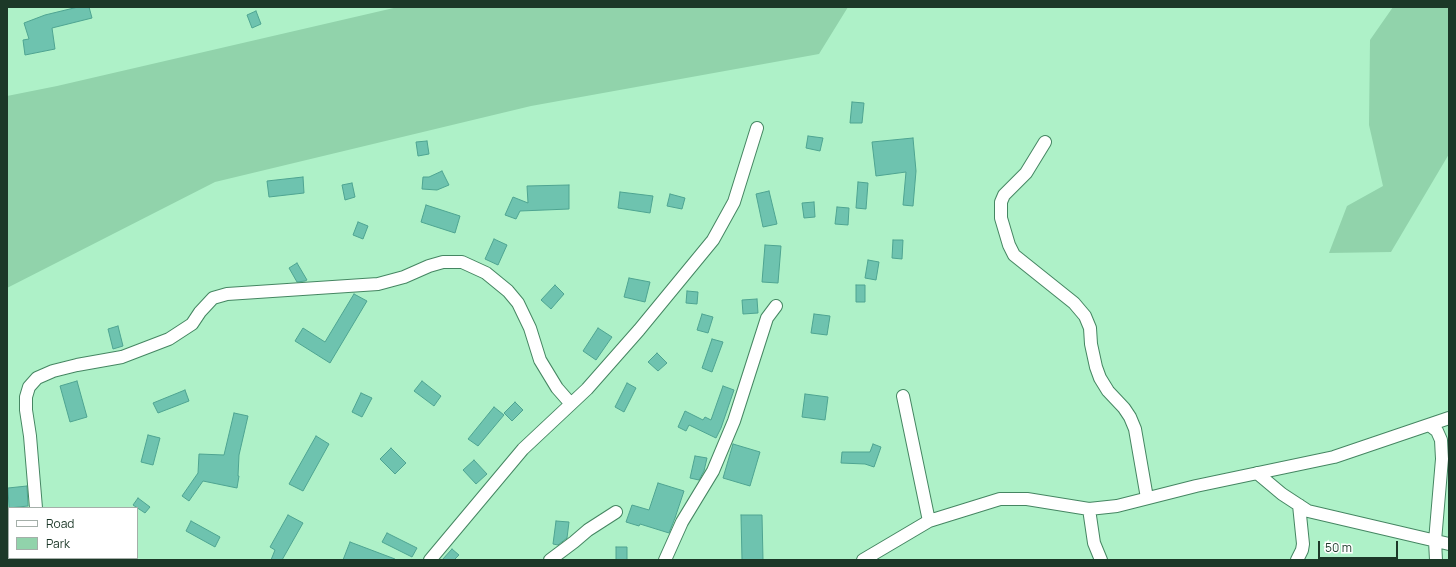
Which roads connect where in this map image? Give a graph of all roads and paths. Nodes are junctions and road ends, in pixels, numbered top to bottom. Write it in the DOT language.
graph roads {
  1 [pos="757,128"];
  2 [pos="1045,142"];
  3 [pos="776,306"];
  4 [pos="903,396"];
  5 [pos="571,404"];
  6 [pos="1449,418"];
  7 [pos="1429,425"];
  8 [pos="1257,473"];
  9 [pos="1147,498"];
  10 [pos="1299,505"];
  11 [pos="36,507"];
  12 [pos="1089,509"];
  13 [pos="616,512"];
  14 [pos="929,522"];
  15 [pos="1435,541"];
  16 [pos="1449,544"];
  17 [pos="430,560"];
  18 [pos="550,560"];
  19 [pos="665,560"];
  20 [pos="863,560"];
  21 [pos="1101,560"];
  22 [pos="1297,560"];
  23 [pos="1436,560"];
  1 -- 5 [label="street"];
  2 -- 9 [label="street"];
  3 -- 19 [label="street"];
  4 -- 14 [label="street"];
  5 -- 11 [label="street"];
  5 -- 17 [label="street"];
  6 -- 7 [label="street"];
  7 -- 8 [label="street"];
  7 -- 15 [label="street"];
  8 -- 9 [label="street"];
  8 -- 10 [label="street"];
  9 -- 12 [label="street"];
  10 -- 15 [label="street"];
  10 -- 22 [label="street"];
  12 -- 14 [label="street"];
  12 -- 21 [label="street"];
  13 -- 18 [label="street"];
  14 -- 20 [label="street"];
  15 -- 16 [label="street"];
  15 -- 23 [label="street"];
}
